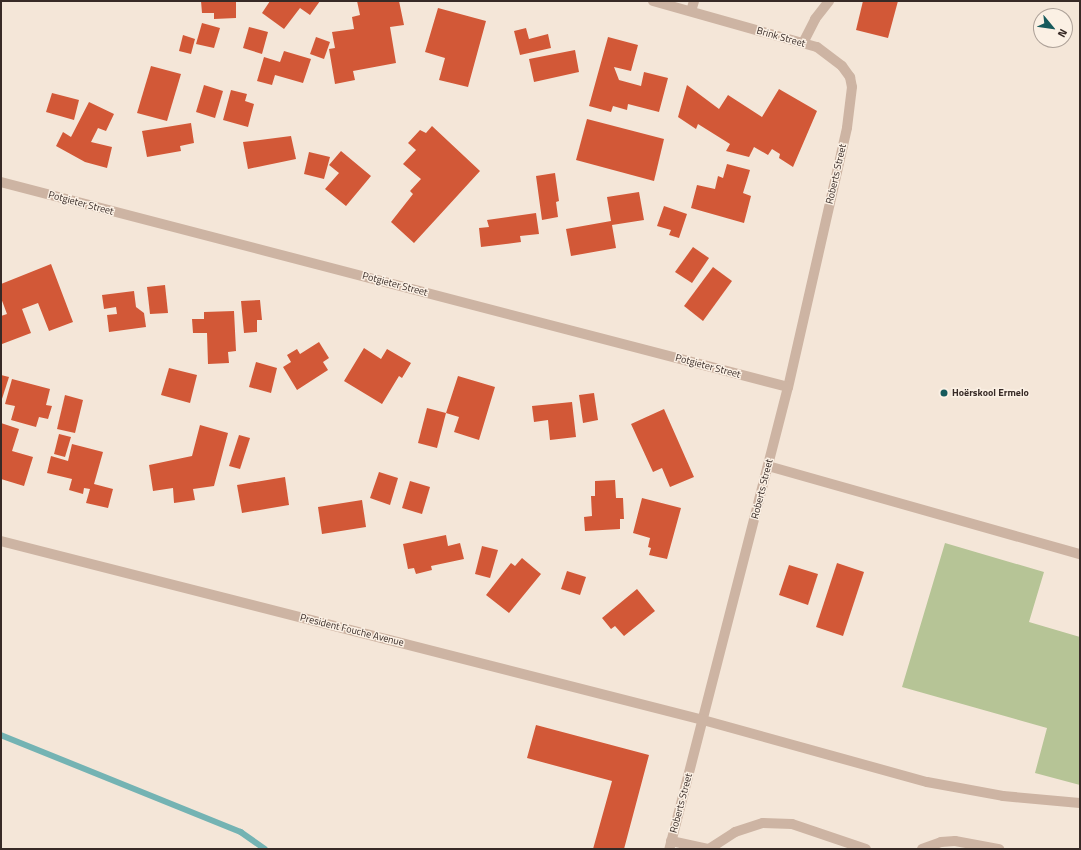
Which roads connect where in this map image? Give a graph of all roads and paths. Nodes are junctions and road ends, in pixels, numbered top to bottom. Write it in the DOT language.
graph roads {
  1 [pos="652,1"];
  2 [pos="829,1"];
  3 [pos="693,6"];
  4 [pos="803,43"];
  5 [pos="847,128"];
  6 [pos="1,182"];
  7 [pos="788,387"];
  8 [pos="768,466"];
  9 [pos="1,541"];
  10 [pos="1080,554"];
  11 [pos="703,720"];
  12 [pos="1080,803"];
  13 [pos="670,845"];
  14 [pos="709,849"];
  15 [pos="866,849"];
  16 [pos="922,849"];
  17 [pos="999,849"];
  1 -- 3 [label="street, Brink Street"];
  2 -- 4 [label="street"];
  3 -- 4 [label="street, Brink Street"];
  4 -- 5 [label="street, Brink Street"];
  5 -- 7 [label="street, Roberts Street"];
  6 -- 7 [label="street, Potgieter Street"];
  7 -- 8 [label="street, Roberts Street"];
  8 -- 10 [label="street"];
  8 -- 11 [label="street, Roberts Street"];
  9 -- 11 [label="street, President Fouche Avenue"];
  11 -- 12 [label="street, President Fouche Avenue"];
  11 -- 13 [label="street, Roberts Street"];
  13 -- 14 [label="street"];
  14 -- 15 [label="street"];
  16 -- 17 [label="street"];
}
